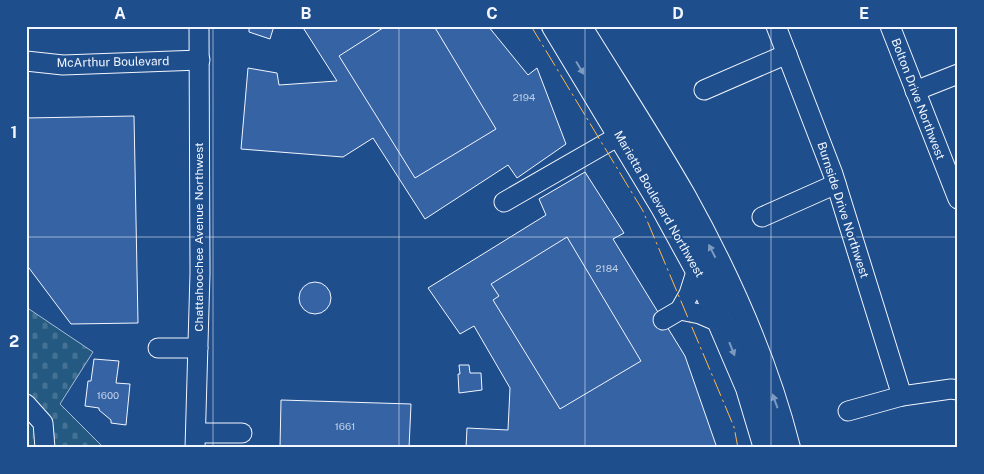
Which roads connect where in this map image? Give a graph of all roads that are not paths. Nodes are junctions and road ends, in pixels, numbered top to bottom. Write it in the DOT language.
graph roads {
  1 [pos="199,26"];
  2 [pos="554,26"];
  3 [pos="579,26"];
  4 [pos="776,26"];
  5 [pos="892,27"];
  6 [pos="787,54"];
  7 [pos="200,60"];
  8 [pos="26,61"];
  9 [pos="958,74"];
  10 [pos="704,90"];
  11 [pos="916,91"];
  12 [pos="629,130"];
  13 [pos="836,184"];
  14 [pos="958,199"];
  15 [pos="504,202"];
  16 [pos="762,217"];
  17 [pos="697,269"];
  18 [pos="680,310"];
  19 [pos="663,320"];
  20 [pos="721,323"];
  21 [pos="158,348"];
  22 [pos="198,348"];
  23 [pos="958,390"];
  24 [pos="902,396"];
  25 [pos="26,404"];
  26 [pos="848,411"];
  27 [pos="242,433"];
  28 [pos="196,440"];
  29 [pos="45,448"];
  30 [pos="766,448"];
  31 [pos="788,448"];
  1 -- 7 [label="street, Chattahoochee Avenue Northwest"];
  2 -- 12 [label="main road, Marietta Boulevard Northwest, one-way"];
  3 -- 12 [label="main road"];
  4 -- 6 [label="street, Burnside Drive Northwest"];
  5 -- 11 [label="street, Bolton Drive Northwest"];
  6 -- 10 [label="street"];
  6 -- 13 [label="street, Burnside Drive Northwest"];
  7 -- 8 [label="street, McArthur Boulevard"];
  7 -- 22 [label="street, Chattahoochee Avenue Northwest"];
  9 -- 11 [label="street"];
  11 -- 14 [label="street, Bolton Drive Northwest"];
  12 -- 15 [label="street"];
  12 -- 17 [label="main road, Marietta Boulevard Northwest"];
  31 -- 12 [label="main road, one-way"];
  13 -- 16 [label="street"];
  13 -- 24 [label="street, Burnside Drive Northwest"];
  17 -- 18 [label="street"];
  17 -- 20 [label="main road, Marietta Boulevard Northwest"];
  18 -- 19 [label="street"];
  18 -- 20 [label="street"];
  20 -- 30 [label="main road, Marietta Boulevard Northwest, one-way"];
  21 -- 22 [label="street"];
  22 -- 28 [label="street, Chattahoochee Avenue Northwest"];
  23 -- 24 [label="street"];
  24 -- 26 [label="street"];
  25 -- 29 [label="street"];
  27 -- 28 [label="street"];
}
